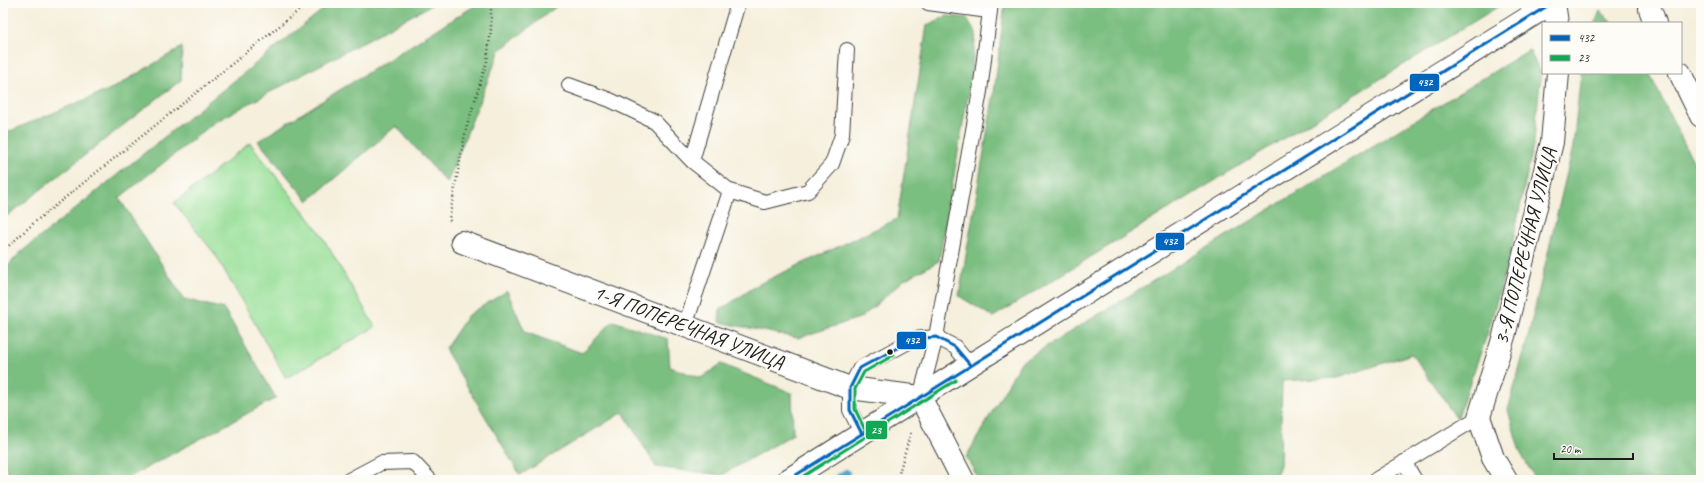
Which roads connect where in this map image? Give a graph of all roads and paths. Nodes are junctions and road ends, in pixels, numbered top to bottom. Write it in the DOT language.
graph roads {
  1 [pos="308,3"];
  2 [pos="491,3"];
  3 [pos="738,3"];
  4 [pos="928,3"];
  5 [pos="1553,3"];
  6 [pos="1650,3"];
  7 [pos="990,7"];
  8 [pos="1557,22"];
  9 [pos="1655,22"];
  10 [pos="847,50"];
  11 [pos="1558,74"];
  12 [pos="1680,74"];
  13 [pos="569,85"];
  14 [pos="1701,116"];
  15 [pos="692,161"];
  16 [pos="730,191"];
  17 [pos="462,242"];
  18 [pos="3,250"];
  19 [pos="685,326"];
  20 [pos="936,337"];
  21 [pos="970,365"];
  22 [pos="850,388"];
  23 [pos="920,397"];
  24 [pos="1479,417"];
  25 [pos="862,434"];
  26 [pos="1404,462"];
  27 [pos="349,480"];
  28 [pos="430,480"];
  29 [pos="788,480"];
  30 [pos="897,480"];
  31 [pos="963,480"];
  32 [pos="1375,480"];
  33 [pos="1415,480"];
  34 [pos="1506,480"];
  1 -- 18 [label="path"];
  2 -- 17 [label="path"];
  3 -- 15 [label="lane"];
  4 -- 7 [label="lane"];
  5 -- 8 [label="street"];
  5 -- 21 [label="street"];
  6 -- 9 [label="street"];
  7 -- 20 [label="lane"];
  10 -- 16 [label="lane"];
  11 -- 24 [label="street, 3-Я ПОПЕРЕЧНАЯ УЛИЦА"];
  12 -- 14 [label="street"];
  13 -- 15 [label="lane"];
  15 -- 16 [label="lane"];
  16 -- 19 [label="lane"];
  17 -- 19 [label="street, 1-Я ПОПЕРЕЧНАЯ УЛИЦА"];
  19 -- 22 [label="street, 1-Я ПОПЕРЕЧНАЯ УЛИЦА"];
  20 -- 21 [label="lane"];
  20 -- 22 [label="lane"];
  20 -- 23 [label="lane"];
  21 -- 23 [label="street"];
  22 -- 23 [label="street, 1-Я ПОПЕРЕЧНАЯ УЛИЦА"];
  22 -- 25 [label="lane"];
  23 -- 25 [label="street"];
  23 -- 30 [label="path"];
  23 -- 31 [label="street"];
  24 -- 26 [label="lane"];
  24 -- 34 [label="street"];
  25 -- 29 [label="street"];
  26 -- 32 [label="lane"];
  26 -- 33 [label="lane"];
  27 -- 28 [label="lane"];
}
